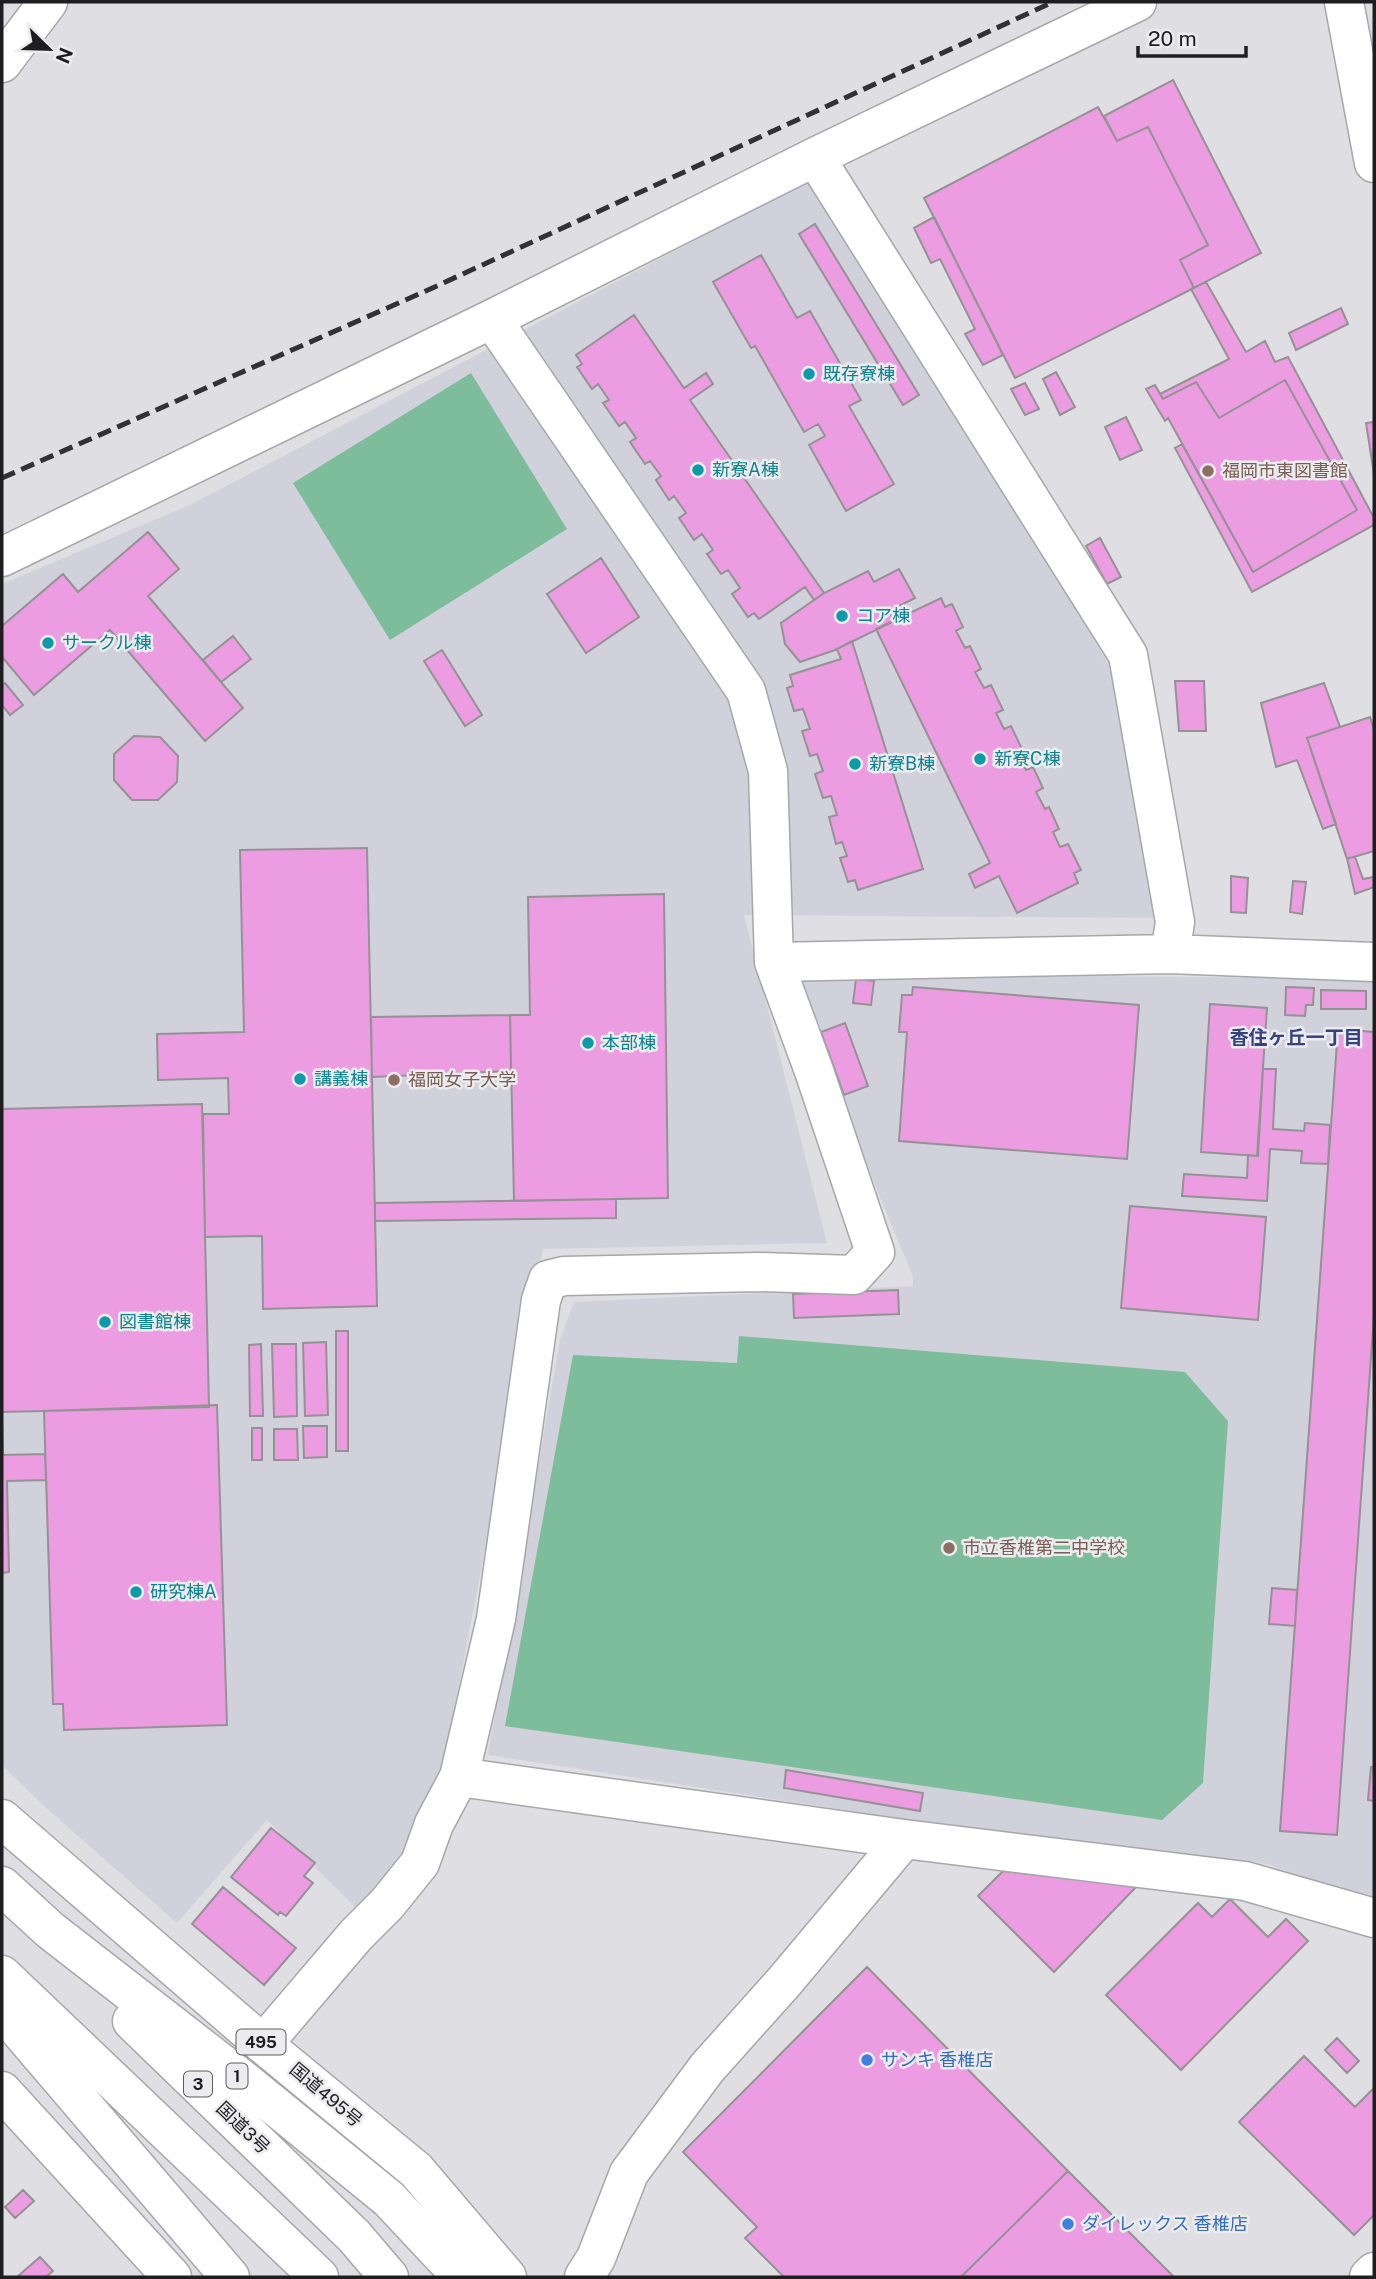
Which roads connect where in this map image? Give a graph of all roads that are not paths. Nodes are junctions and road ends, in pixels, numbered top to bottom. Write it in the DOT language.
graph roads {
  1 [pos="48,2"];
  2 [pos="1137,2"];
  3 [pos="1343,2"];
  4 [pos="2,63"];
  5 [pos="814,157"];
  6 [pos="1374,163"];
  7 [pos="492,319"];
  8 [pos="2,557"];
  9 [pos="1170,954"];
  10 [pos="774,962"];
  11 [pos="1374,962"];
  12 [pos="459,1777"];
  13 [pos="2,1819"];
  14 [pos="904,1839"];
  15 [pos="2,1886"];
  16 [pos="2,1896"];
  17 [pos="1374,1918"];
  18 [pos="2,1975"];
  19 [pos="2,2010"];
  20 [pos="263,2044"];
  21 [pos="2,2091"];
  22 [pos="1374,2272"];
  23 [pos="172,2277"];
  24 [pos="230,2277"];
  25 [pos="319,2277"];
  26 [pos="389,2277"];
  27 [pos="462,2277"];
  28 [pos="507,2277"];
  29 [pos="584,2277"];
  30 [pos="1369,2277"];
  1 -- 4 [label="main road"];
  2 -- 5 [label="main road"];
  3 -- 6 [label="main road"];
  5 -- 7 [label="main road"];
  5 -- 9 [label="main road"];
  7 -- 8 [label="main road"];
  7 -- 10 [label="main road"];
  9 -- 10 [label="main road"];
  9 -- 11 [label="main road"];
  10 -- 12 [label="main road"];
  12 -- 14 [label="main road"];
  12 -- 20 [label="main road"];
  13 -- 20 [label="main road, 国道495号 / 495"];
  14 -- 17 [label="main road"];
  14 -- 29 [label="main road"];
  15 -- 27 [label="main road, 1"];
  16 -- 26 [label="main road, 国道3号 / 3"];
  18 -- 25 [label="main road"];
  19 -- 24 [label="main road"];
  20 -- 28 [label="main road, 国道495号 / 495"];
  21 -- 23 [label="main road"];
  22 -- 30 [label="main road"];
}
